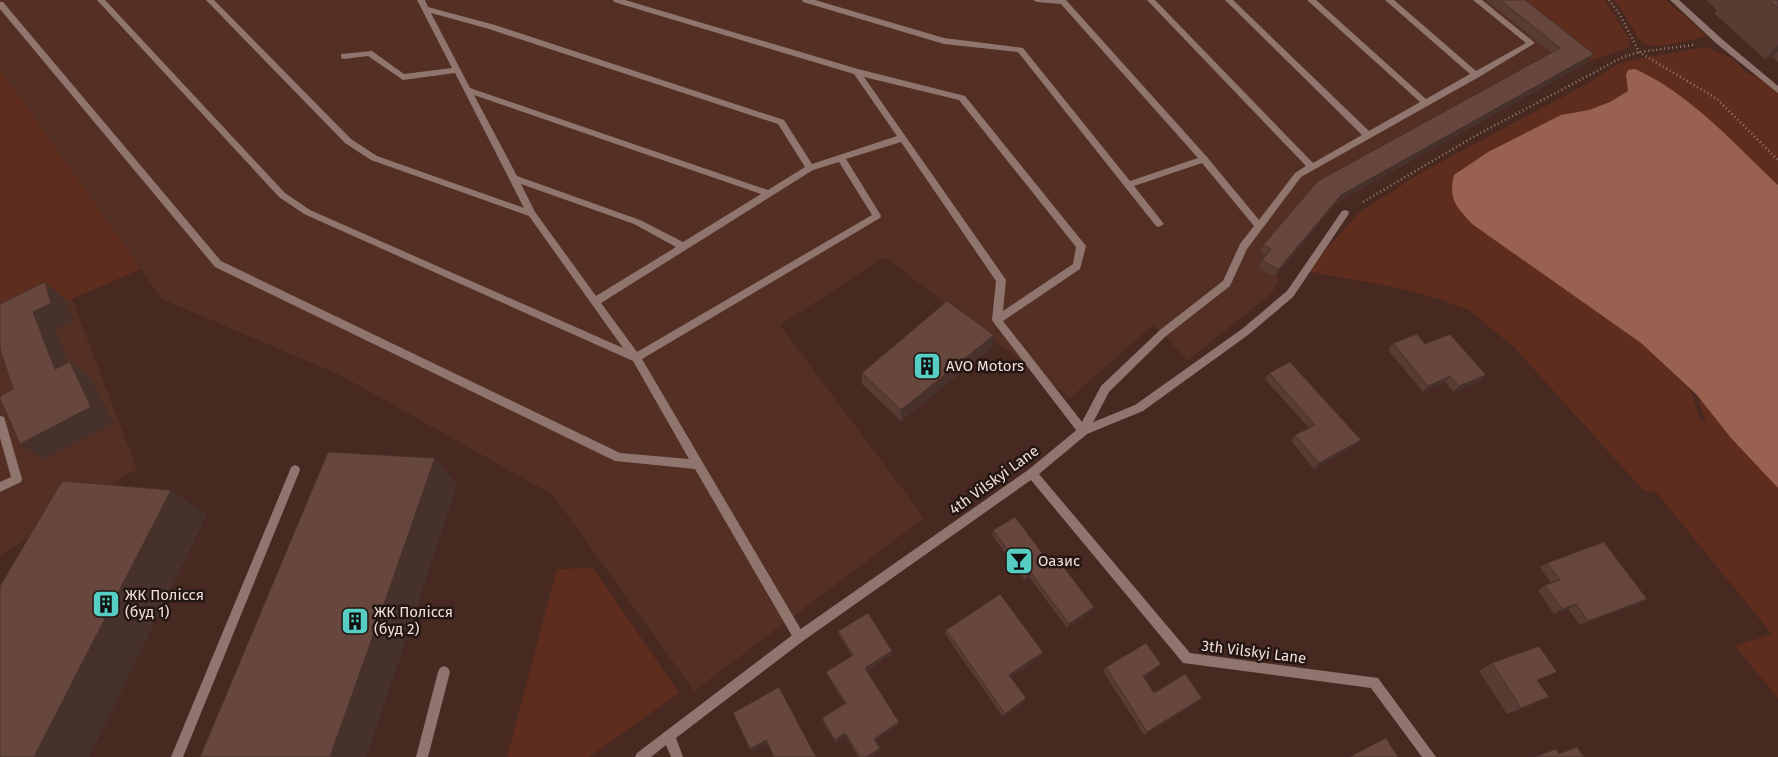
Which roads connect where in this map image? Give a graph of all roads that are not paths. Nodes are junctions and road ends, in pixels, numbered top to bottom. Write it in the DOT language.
graph roads {
  1 [pos="101,0"];
  2 [pos="210,0"];
  3 [pos="618,0"];
  4 [pos="806,0"];
  5 [pos="1037,0"];
  6 [pos="1151,0"];
  7 [pos="1229,0"];
  8 [pos="1311,0"];
  9 [pos="1389,0"];
  10 [pos="1477,0"];
  11 [pos="1674,0"];
  12 [pos="0,4"];
  13 [pos="423,4"];
  14 [pos="344,56"];
  15 [pos="456,70"];
  16 [pos="857,72"];
  17 [pos="1476,75"];
  18 [pos="1778,76"];
  19 [pos="1765,79"];
  20 [pos="466,90"];
  21 [pos="1778,90"];
  22 [pos="1426,103"];
  23 [pos="1368,136"];
  24 [pos="902,138"];
  25 [pos="841,158"];
  26 [pos="1204,159"];
  27 [pos="810,168"];
  28 [pos="1312,168"];
  29 [pos="513,178"];
  30 [pos="1128,185"];
  31 [pos="769,194"];
  32 [pos="1345,213"];
  33 [pos="532,214"];
  34 [pos="1159,224"];
  35 [pos="1259,226"];
  36 [pos="684,247"];
  37 [pos="596,302"];
  38 [pos="997,320"];
  39 [pos="636,358"];
  40 [pos="0,420"];
  41 [pos="1083,431"];
  42 [pos="697,464"];
  43 [pos="295,470"];
  44 [pos="1032,473"];
  45 [pos="0,487"];
  46 [pos="799,637"];
  47 [pos="444,672"];
  48 [pos="669,737"];
  49 [pos="176,757"];
  50 [pos="422,757"];
  51 [pos="640,757"];
  52 [pos="677,757"];
  53 [pos="1430,757"];
  1 -- 39 [label="street"];
  2 -- 33 [label="street"];
  3 -- 16 [label="street"];
  4 -- 30 [label="street"];
  5 -- 26 [label="street"];
  6 -- 28 [label="street"];
  7 -- 23 [label="street"];
  8 -- 22 [label="street"];
  9 -- 17 [label="street"];
  10 -- 17 [label="street"];
  11 -- 19 [label="street"];
  12 -- 42 [label="street"];
  13 -- 15 [label="street"];
  13 -- 27 [label="street"];
  14 -- 15 [label="street"];
  15 -- 20 [label="street"];
  16 -- 24 [label="street"];
  16 -- 38 [label="street"];
  17 -- 22 [label="street"];
  18 -- 19 [label="street"];
  19 -- 21 [label="street"];
  20 -- 29 [label="street"];
  20 -- 31 [label="street"];
  22 -- 23 [label="street"];
  23 -- 28 [label="street"];
  24 -- 25 [label="street"];
  24 -- 38 [label="street"];
  25 -- 27 [label="street"];
  25 -- 39 [label="street"];
  26 -- 30 [label="street"];
  26 -- 35 [label="street"];
  27 -- 31 [label="street"];
  28 -- 35 [label="street"];
  29 -- 33 [label="street"];
  29 -- 36 [label="street"];
  30 -- 34 [label="street"];
  31 -- 36 [label="street"];
  32 -- 41 [label="street, 4th Vilskyi Lane"];
  33 -- 37 [label="street"];
  35 -- 41 [label="street"];
  36 -- 37 [label="street"];
  37 -- 39 [label="street"];
  38 -- 41 [label="street"];
  39 -- 42 [label="street"];
  40 -- 45 [label="street"];
  41 -- 44 [label="street, 4th Vilskyi Lane"];
  42 -- 46 [label="street"];
  43 -- 49 [label="street"];
  44 -- 46 [label="street, 4th Vilskyi Lane"];
  44 -- 53 [label="street, 3th Vilskyi Lane"];
  46 -- 48 [label="street, 4th Vilskyi Lane"];
  47 -- 50 [label="street"];
  48 -- 51 [label="street, 4th Vilskyi Lane"];
  48 -- 52 [label="street"];
}
